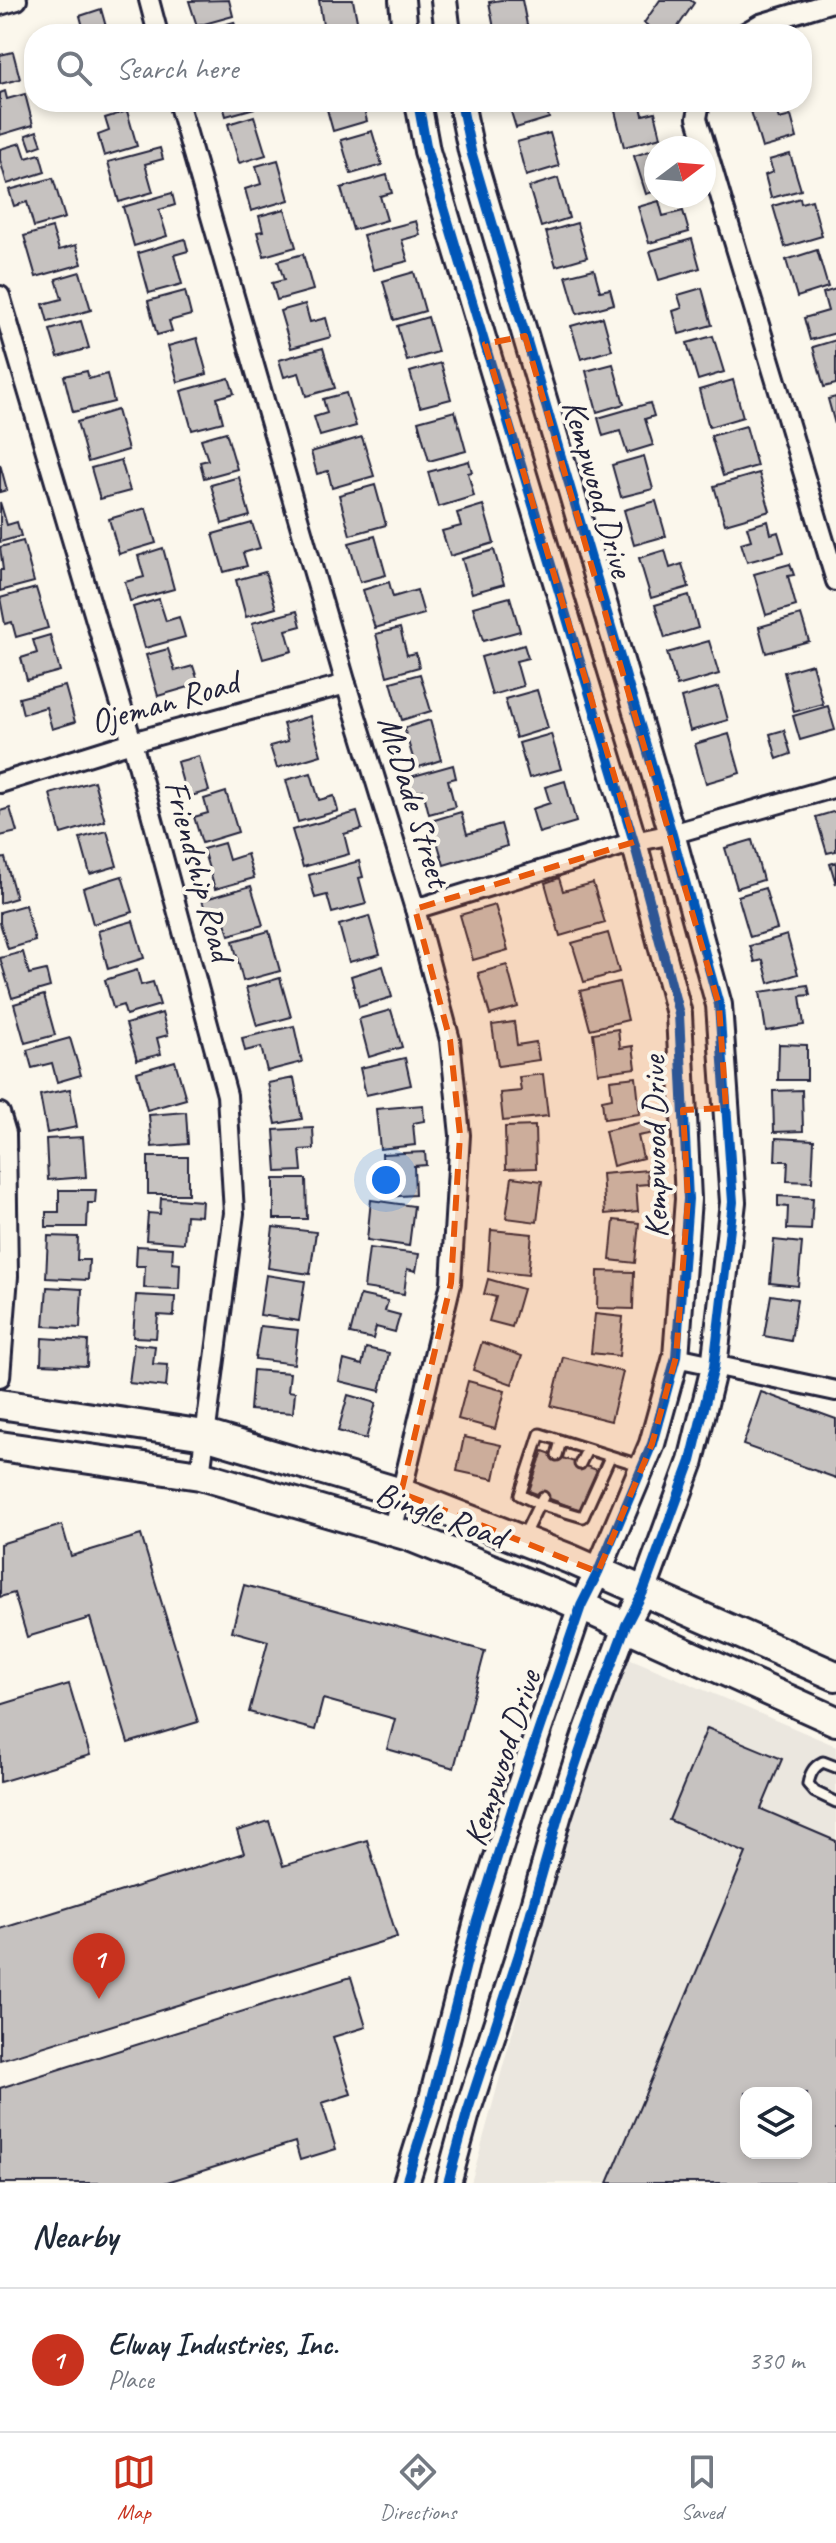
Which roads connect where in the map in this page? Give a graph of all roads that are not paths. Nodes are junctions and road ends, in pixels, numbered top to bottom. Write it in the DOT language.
graph roads {
  1 [pos="17,0"];
  2 [pos="149,0"];
  3 [pos="402,0"];
  4 [pos="444,0"];
  5 [pos="836,1"];
  6 [pos="0,5"];
  7 [pos="155,24"];
  8 [pos="404,24"];
  9 [pos="447,24"];
  10 [pos="760,24"];
  11 [pos="181,112"];
  12 [pos="420,112"];
  13 [pos="463,112"];
  14 [pos="698,112"];
  15 [pos="0,296"];
  16 [pos="525,336"];
  17 [pos="485,344"];
  18 [pos="594,570"];
  19 [pos="555,578"];
  20 [pos="836,581"];
  21 [pos="346,684"];
  22 [pos="132,742"];
  23 [pos="0,783"];
  24 [pos="836,787"];
  25 [pos="672,834"];
  26 [pos="634,842"];
  27 [pos="415,909"];
  28 [pos="726,1108"];
  29 [pos="683,1110"];
  30 [pos="0,1113"];
  31 [pos="676,1357"];
  32 [pos="714,1367"];
  33 [pos="0,1377"];
  34 [pos="836,1391"];
  35 [pos="0,1404"];
  36 [pos="205,1435"];
  37 [pos="561,1441"];
  38 [pos="0,1446"];
  39 [pos="587,1450"];
  40 [pos="557,1455"];
  41 [pos="610,1457"];
  42 [pos="580,1464"];
  43 [pos="642,1466"];
  44 [pos="200,1475"];
  45 [pos="401,1493"];
  46 [pos="541,1500"];
  47 [pos="392,1532"];
  48 [pos="522,1540"];
  49 [pos="598,1572"];
  50 [pos="643,1592"];
  51 [pos="581,1606"];
  52 [pos="626,1625"];
  53 [pos="836,1676"];
  54 [pos="836,1721"];
  55 [pos="836,1767"];
  56 [pos="836,1802"];
  57 [pos="406,2183"];
  58 [pos="448,2183"];
  1 -- 6 [label="street"];
  2 -- 7 [label="street"];
  3 -- 8 [label="main road"];
  4 -- 9 [label="main road"];
  5 -- 10 [label="street"];
  11 -- 21 [label="street, McDade Street"];
  12 -- 17 [label="main road, Kempwood Drive"];
  13 -- 16 [label="main road, Kempwood Drive"];
  14 -- 20 [label="street"];
  15 -- 22 [label="street, Friendship Road"];
  16 -- 17 [label="main road"];
  16 -- 18 [label="main road, Kempwood Drive"];
  17 -- 19 [label="main road, Kempwood Drive"];
  18 -- 19 [label="main road"];
  18 -- 25 [label="main road, Kempwood Drive"];
  19 -- 26 [label="main road, Kempwood Drive"];
  21 -- 22 [label="street, Ojeman Road"];
  21 -- 27 [label="street, McDade Street"];
  22 -- 23 [label="street, Ojeman Road"];
  22 -- 36 [label="street, Friendship Road"];
  24 -- 25 [label="street"];
  25 -- 26 [label="street"];
  25 -- 28 [label="main road, Kempwood Drive"];
  26 -- 27 [label="street"];
  26 -- 29 [label="main road, Kempwood Drive"];
  27 -- 45 [label="street, McDade Street"];
  28 -- 29 [label="main road"];
  28 -- 32 [label="main road, Kempwood Drive"];
  29 -- 31 [label="main road, Kempwood Drive"];
  30 -- 33 [label="street"];
  31 -- 32 [label="street"];
  31 -- 43 [label="main road, Kempwood Drive"];
  32 -- 34 [label="street"];
  32 -- 50 [label="main road, Kempwood Drive"];
  35 -- 36 [label="main road, Bingle Road"];
  36 -- 44 [label="street, Friendship Road"];
  36 -- 45 [label="main road, Bingle Road"];
  37 -- 39 [label="lane"];
  37 -- 40 [label="lane"];
  37 -- 46 [label="lane"];
  38 -- 44 [label="main road, Bingle Road"];
  39 -- 41 [label="lane"];
  39 -- 42 [label="lane"];
  41 -- 43 [label="lane"];
  41 -- 46 [label="lane"];
  43 -- 49 [label="main road, Kempwood Drive"];
  44 -- 47 [label="main road, Bingle Road"];
  45 -- 47 [label="street, McDade Street"];
  45 -- 48 [label="main road, Bingle Road"];
  46 -- 48 [label="lane"];
  47 -- 51 [label="main road, Bingle Road"];
  48 -- 49 [label="main road, Bingle Road"];
  49 -- 50 [label="main road, Bingle Road"];
  49 -- 51 [label="main road, Kempwood Drive"];
  50 -- 52 [label="main road, Kempwood Drive"];
  50 -- 53 [label="main road, Bingle Road"];
  51 -- 52 [label="main road, Bingle Road"];
  51 -- 57 [label="main road, Kempwood Drive"];
  52 -- 54 [label="main road, Bingle Road"];
  52 -- 58 [label="main road, Kempwood Drive"];
  55 -- 56 [label="lane"];
}
